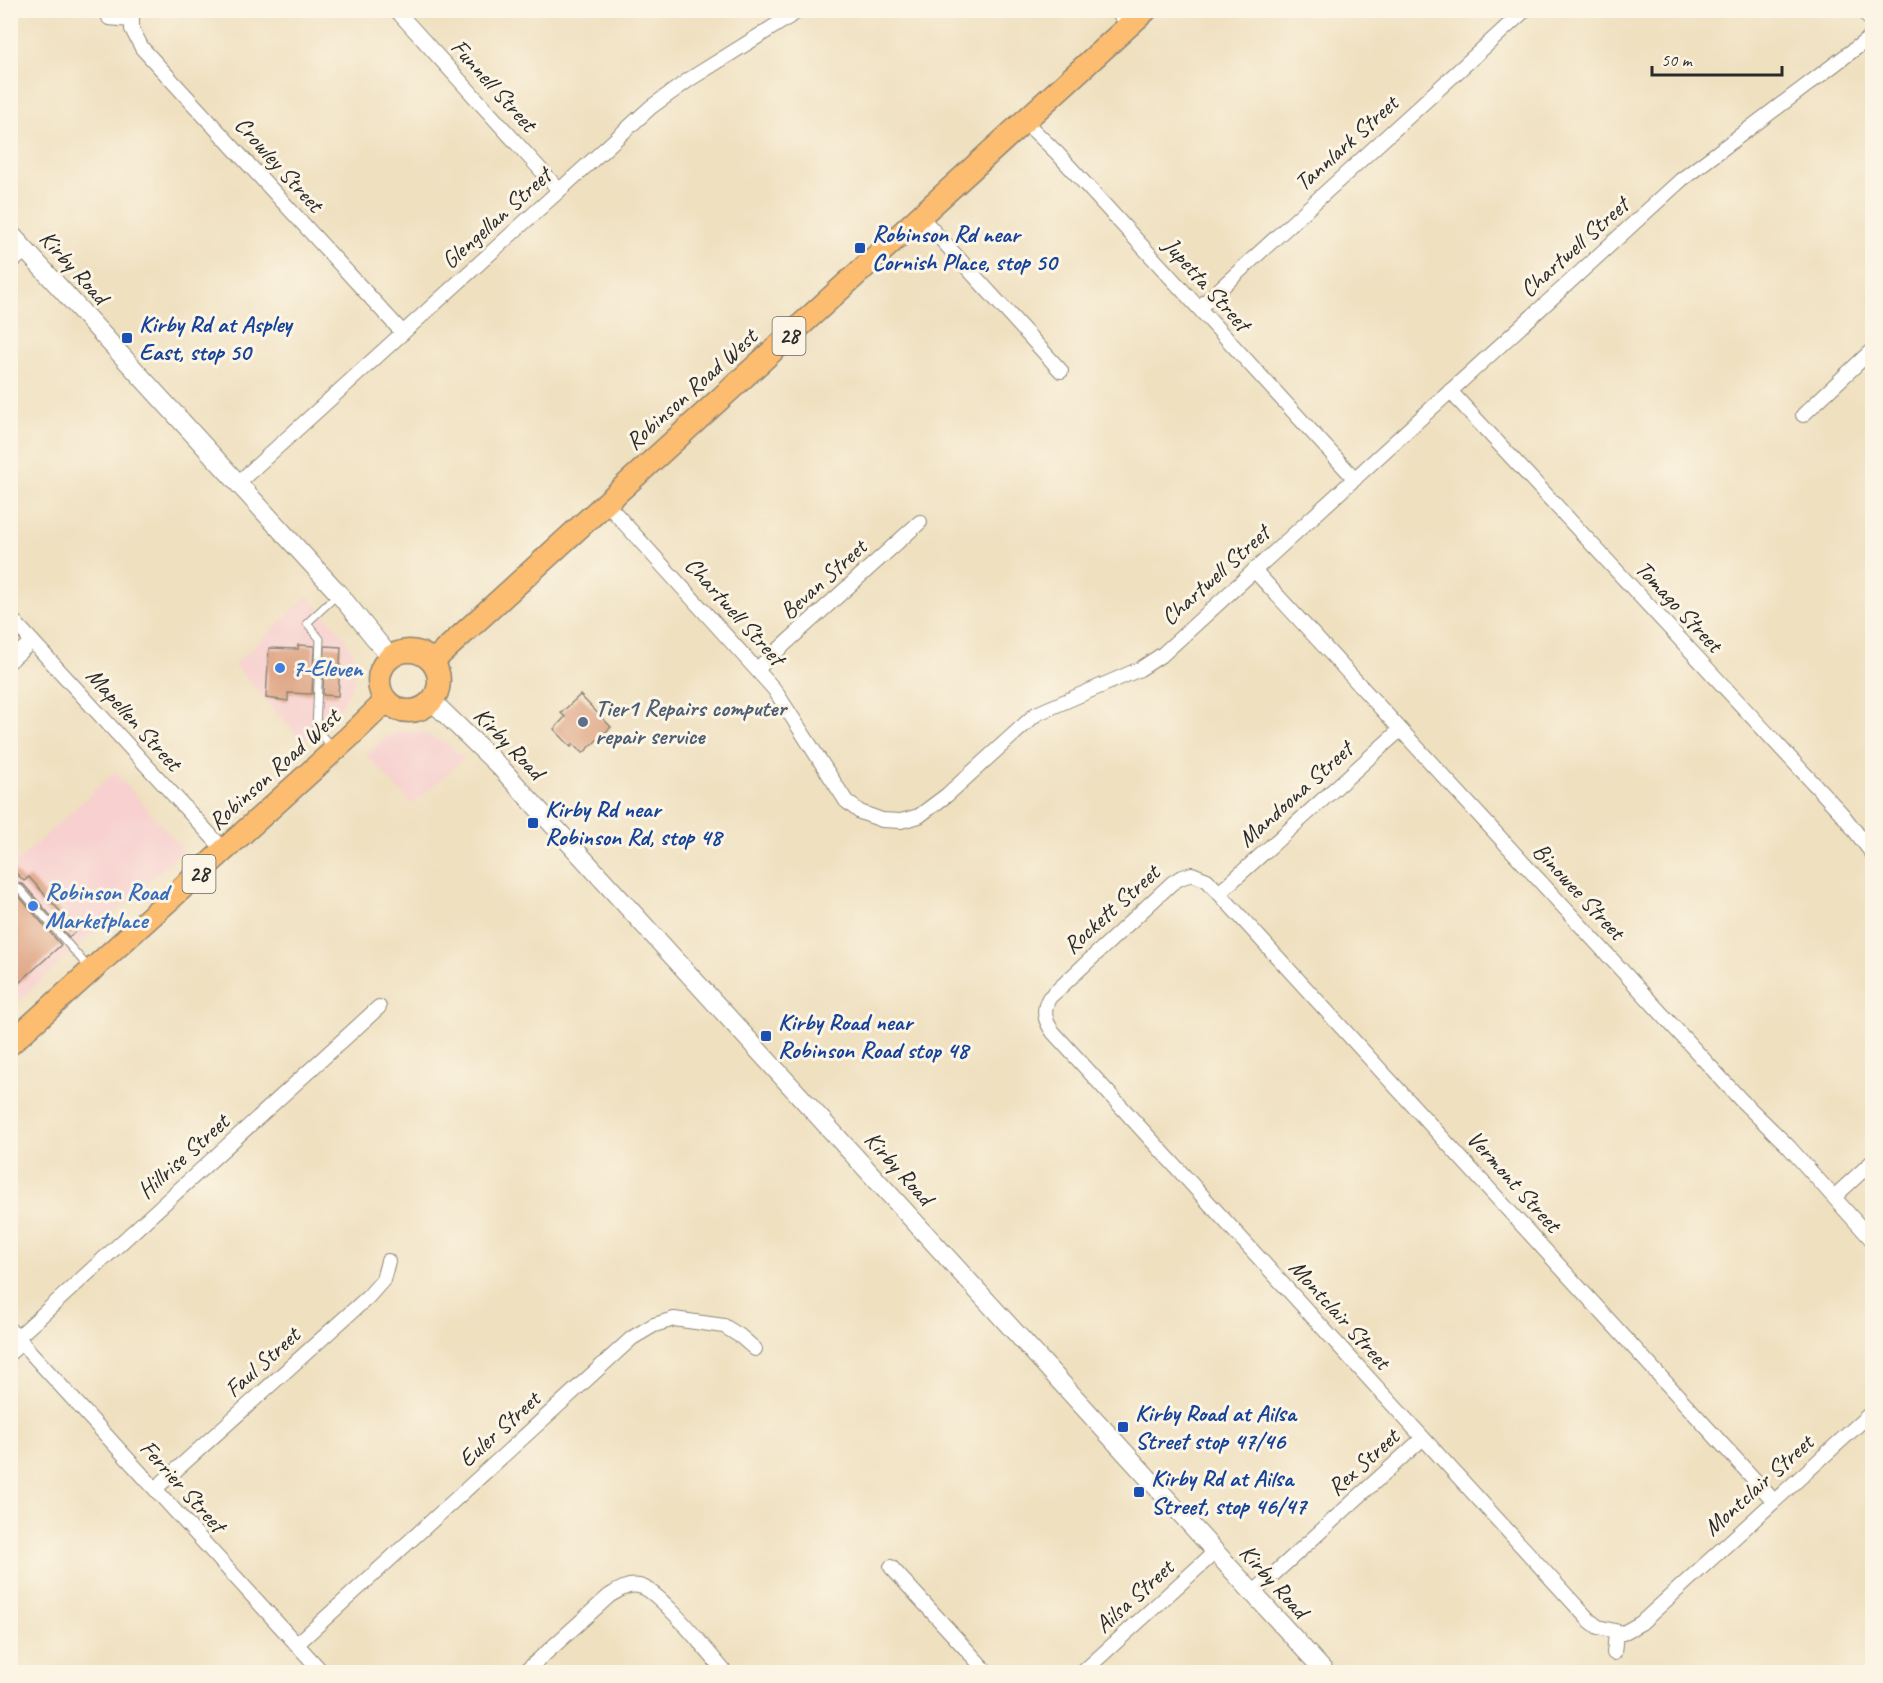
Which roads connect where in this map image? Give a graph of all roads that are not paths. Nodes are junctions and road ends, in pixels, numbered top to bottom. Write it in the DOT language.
graph roads {
  1 [pos="396,10"];
  2 [pos="800,10"];
  3 [pos="1525,10"];
  4 [pos="1862,10"];
  5 [pos="132,15"];
  6 [pos="1131,15"];
  7 [pos="109,18"];
  8 [pos="1872,22"];
  9 [pos="1872,36"];
  10 [pos="1024,122"];
  11 [pos="560,190"];
  12 [pos="920,216"];
  13 [pos="10,232"];
  14 [pos="26,250"];
  15 [pos="10,264"];
  16 [pos="1198,308"];
  17 [pos="403,333"];
  18 [pos="1872,350"];
  19 [pos="1060,371"];
  20 [pos="1449,391"];
  21 [pos="1803,415"];
  22 [pos="1355,479"];
  23 [pos="239,482"];
  24 [pos="606,503"];
  25 [pos="920,522"];
  26 [pos="1254,570"];
  27 [pos="339,594"];
  28 [pos="10,617"];
  29 [pos="32,641"];
  30 [pos="390,657"];
  31 [pos="10,661"];
  32 [pos="433,661"];
  33 [pos="757,669"];
  34 [pos="386,701"];
  35 [pos="432,701"];
  36 [pos="1401,730"];
  37 [pos="335,750"];
  38 [pos="225,851"];
  39 [pos="1872,853"];
  40 [pos="10,886"];
  41 [pos="1220,892"];
  42 [pos="91,970"];
  43 [pos="379,1007"];
  44 [pos="1044,1012"];
  45 [pos="10,1044"];
  46 [pos="1872,1162"];
  47 [pos="1834,1197"];
  48 [pos="1872,1240"];
  49 [pos="388,1261"];
  50 [pos="17,1336"];
  51 [pos="755,1350"];
  52 [pos="10,1353"];
  53 [pos="1872,1412"];
  54 [pos="1423,1438"];
  55 [pos="155,1489"];
  56 [pos="1774,1501"];
  57 [pos="1215,1552"];
  58 [pos="891,1568"];
  59 [pos="1253,1593"];
  60 [pos="1616,1633"];
  61 [pos="296,1645"];
  62 [pos="1614,1653"];
  63 [pos="322,1672"];
  64 [pos="525,1672"];
  65 [pos="725,1672"];
  66 [pos="987,1672"];
  67 [pos="1083,1672"];
  68 [pos="1325,1672"];
  1 -- 11 [label="street, Funnell Street"];
  2 -- 11 [label="street, Glengellan Street"];
  3 -- 16 [label="street, Tannlark Street"];
  4 -- 8 [label="street"];
  5 -- 7 [label="street, Crowley Street"];
  5 -- 17 [label="street, Crowley Street"];
  6 -- 10 [label="main road, Robinson Road West / 28"];
  9 -- 20 [label="street, Chartwell Street"];
  10 -- 12 [label="main road, Robinson Road West / 28"];
  10 -- 16 [label="street, Jupetta Street"];
  11 -- 17 [label="street, Glengellan Street"];
  12 -- 19 [label="street"];
  12 -- 24 [label="main road, Robinson Road West / 28"];
  13 -- 14 [label="street, Kirby Road"];
  14 -- 15 [label="street"];
  14 -- 23 [label="street, Kirby Road"];
  16 -- 22 [label="street, Jupetta Street"];
  17 -- 23 [label="street, Glengellan Street"];
  18 -- 21 [label="street"];
  20 -- 22 [label="street, Chartwell Street"];
  20 -- 39 [label="street, Tomago Street"];
  22 -- 26 [label="street, Chartwell Street"];
  23 -- 27 [label="street, Kirby Road"];
  24 -- 32 [label="main road, Robinson Road West / 28"];
  24 -- 33 [label="street, Chartwell Street"];
  25 -- 33 [label="street, Bevan Street"];
  26 -- 33 [label="street, Chartwell Street"];
  26 -- 36 [label="street, Binowee Street"];
  27 -- 30 [label="street, Kirby Road"];
  27 -- 37 [label="lane"];
  28 -- 29 [label="street, Mapellen Street"];
  29 -- 31 [label="street"];
  29 -- 38 [label="street, Mapellen Street"];
  30 -- 32 [label="main road"];
  30 -- 34 [label="main road"];
  32 -- 35 [label="main road"];
  34 -- 35 [label="main road"];
  34 -- 37 [label="main road, Robinson Road West / 28"];
  35 -- 57 [label="street, Kirby Road"];
  36 -- 41 [label="street, Mandoona Street"];
  36 -- 47 [label="street, Binowee Street"];
  37 -- 38 [label="main road, Robinson Road West / 28"];
  38 -- 42 [label="main road, Robinson Road West / 28"];
  40 -- 42 [label="lane"];
  41 -- 44 [label="street, Rockett Street"];
  41 -- 56 [label="street, Vermont Street"];
  42 -- 45 [label="main road, Robinson Road West / 28"];
  43 -- 50 [label="street, Hillrise Street"];
  44 -- 54 [label="street, Montclair Street"];
  46 -- 47 [label="street"];
  47 -- 48 [label="street, Binowee Street"];
  49 -- 55 [label="street, Faul Street"];
  50 -- 52 [label="street, Hillrise Street"];
  50 -- 55 [label="street, Ferrier Street"];
  51 -- 61 [label="street, Euler Street"];
  53 -- 56 [label="street, Montclair Street"];
  54 -- 59 [label="street, Rex Street"];
  54 -- 60 [label="street, Montclair Street"];
  55 -- 61 [label="street, Ferrier Street"];
  56 -- 60 [label="street, Montclair Street"];
  57 -- 59 [label="street, Kirby Road"];
  57 -- 67 [label="street, Ailsa Street"];
  58 -- 66 [label="street"];
  59 -- 68 [label="street, Kirby Road"];
  60 -- 62 [label="street"];
  61 -- 63 [label="street, Ferrier Street"];
  64 -- 65 [label="street"];
}
